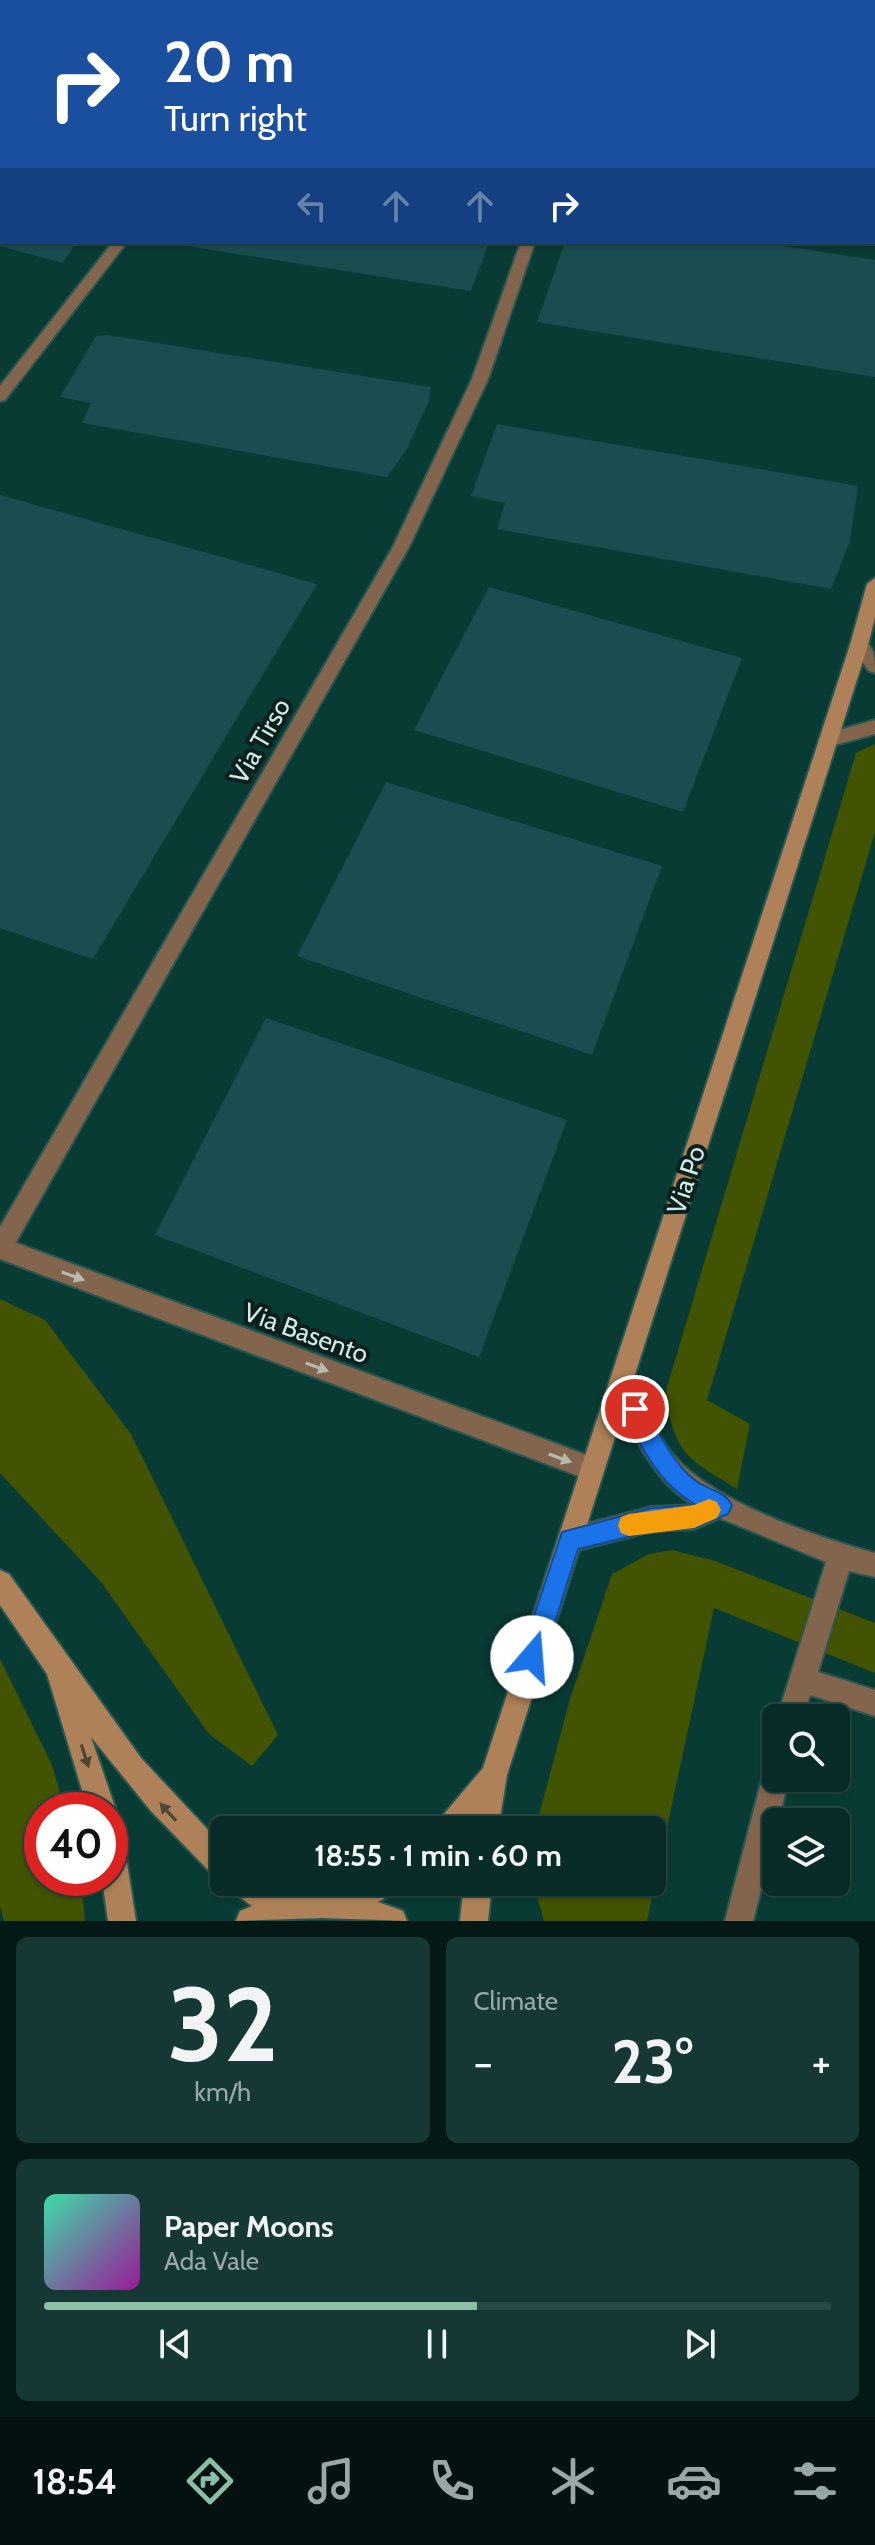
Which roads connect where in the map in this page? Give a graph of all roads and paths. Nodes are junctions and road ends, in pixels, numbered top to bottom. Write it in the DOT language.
graph roads {
  1 [pos="118,244"];
  2 [pos="527,244"];
  3 [pos="0,396"];
  4 [pos="875,584"];
  5 [pos="859,645"];
  6 [pos="875,666"];
  7 [pos="875,727"];
  8 [pos="828,740"];
  9 [pos="0,1248"];
  10 [pos="620,1386"];
  11 [pos="592,1469"];
  12 [pos="720,1506"];
  13 [pos="570,1540"];
  14 [pos="841,1556"];
  15 [pos="875,1565"];
  16 [pos="0,1583"];
  17 [pos="51,1656"];
  18 [pos="800,1679"];
  19 [pos="875,1703"];
  20 [pos="794,1704"];
  21 [pos="494,1775"];
  22 [pos="96,1792"];
  23 [pos="772,1792"];
  24 [pos="460,1816"];
  25 [pos="487,1816"];
  26 [pos="210,1854"];
  27 [pos="118,1896"];
  28 [pos="261,1896"];
  29 [pos="362,1896"];
  30 [pos="477,1896"];
  31 [pos="347,1905"];
  32 [pos="277,1908"];
  33 [pos="122,1921"];
  34 [pos="250,1921"];
  35 [pos="393,1921"];
  36 [pos="474,1921"];
  37 [pos="739,1921"];
  1 -- 3 [label="street"];
  2 -- 9 [label="street, Via Tirso"];
  4 -- 5 [label="street, Via Po"];
  5 -- 6 [label="street"];
  5 -- 8 [label="street, Via Po"];
  7 -- 8 [label="street"];
  8 -- 10 [label="street, Via Po"];
  9 -- 11 [label="street, Via Basento, one-way"];
  10 -- 11 [label="street, Via Po"];
  10 -- 12 [label="street"];
  11 -- 13 [label="street, Via Po"];
  12 -- 13 [label="street"];
  12 -- 14 [label="street"];
  13 -- 21 [label="street, Via Po"];
  14 -- 15 [label="street"];
  14 -- 18 [label="street"];
  16 -- 17 [label="street"];
  17 -- 22 [label="street, one-way"];
  26 -- 17 [label="street, one-way"];
  18 -- 19 [label="street"];
  18 -- 20 [label="street"];
  21 -- 24 [label="street, Via Po"];
  21 -- 25 [label="street, Via Po"];
  23 -- 37 [label="street"];
  27 -- 33 [label="street"];
  28 -- 32 [label="street"];
  29 -- 31 [label="street"];
  30 -- 36 [label="street"];
  31 -- 32 [label="street"];
  31 -- 35 [label="street"];
  32 -- 34 [label="street"];
}
